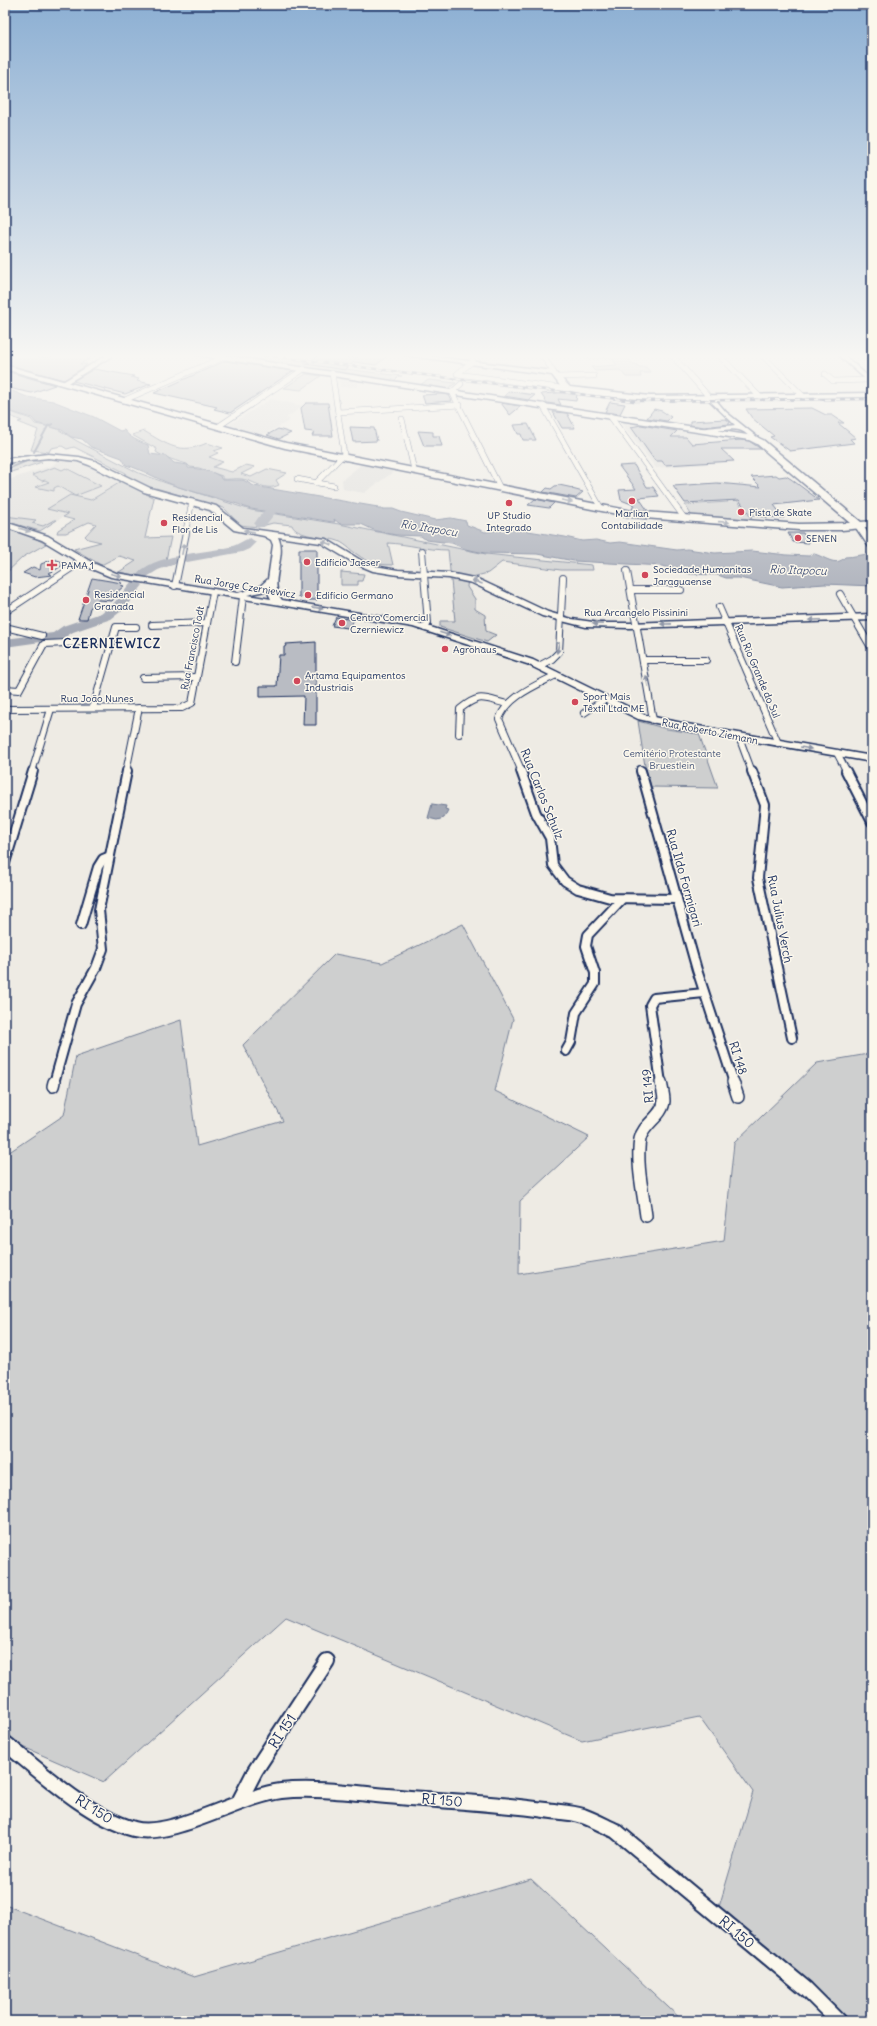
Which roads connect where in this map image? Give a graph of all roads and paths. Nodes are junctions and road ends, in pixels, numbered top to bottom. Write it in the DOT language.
graph roads {
  1 [pos="297,448"];
  2 [pos="343,448"];
  3 [pos="409,448"];
  4 [pos="481,448"];
  5 [pos="567,448"];
  6 [pos="633,448"];
  7 [pos="767,448"];
  8 [pos="342,457"];
  9 [pos="5,461"];
  10 [pos="414,470"];
  11 [pos="297,479"];
  12 [pos="316,483"];
  13 [pos="334,486"];
  14 [pos="500,488"];
  15 [pos="192,502"];
  16 [pos="601,508"];
  17 [pos="686,519"];
  18 [pos="5,524"];
  19 [pos="872,524"];
  20 [pos="858,525"];
  21 [pos="266,533"];
  22 [pos="301,538"];
  23 [pos="277,545"];
  24 [pos="872,545"];
  25 [pos="422,551"];
  26 [pos="82,561"];
  27 [pos="627,571"];
  28 [pos="425,572"];
  29 [pos="563,578"];
  30 [pos="272,580"];
  31 [pos="175,586"];
  32 [pos="631,590"];
  33 [pos="681,590"];
  34 [pos="213,592"];
  35 [pos="227,594"];
  36 [pos="840,594"];
  37 [pos="243,596"];
  38 [pos="280,602"];
  39 [pos="719,607"];
  40 [pos="5,612"];
  41 [pos="872,617"];
  42 [pos="854,618"];
  43 [pos="562,619"];
  44 [pos="207,623"];
  45 [pos="726,623"];
  46 [pos="637,624"];
  47 [pos="152,625"];
  48 [pos="5,627"];
  49 [pos="136,627"];
  50 [pos="425,628"];
  51 [pos="42,636"];
  52 [pos="112,641"];
  53 [pos="872,649"];
  54 [pos="643,660"];
  55 [pos="706,660"];
  56 [pos="236,662"];
  57 [pos="539,666"];
  58 [pos="556,675"];
  59 [pos="197,677"];
  60 [pos="143,678"];
  61 [pos="5,689"];
  62 [pos="605,700"];
  63 [pos="507,704"];
  64 [pos="189,706"];
  65 [pos="93,708"];
  66 [pos="139,708"];
  67 [pos="5,709"];
  68 [pos="51,709"];
  69 [pos="584,712"];
  70 [pos="654,720"];
  71 [pos="459,734"];
  72 [pos="739,737"];
  73 [pos="778,743"];
  74 [pos="837,754"];
  75 [pos="872,759"];
  76 [pos="640,769"];
  77 [pos="872,822"];
  78 [pos="108,857"];
  79 [pos="5,863"];
  80 [pos="622,899"];
  81 [pos="677,899"];
  82 [pos="81,925"];
  83 [pos="704,993"];
  84 [pos="715,1027"];
  85 [pos="792,1038"];
  86 [pos="566,1051"];
  87 [pos="53,1086"];
  88 [pos="738,1097"];
  89 [pos="646,1216"];
  90 [pos="327,1661"];
  91 [pos="5,1743"];
  92 [pos="240,1802"];
  93 [pos="838,2021"];
  1 -- 8 [label="highway"];
  2 -- 8 [label="street"];
  3 -- 10 [label="street"];
  4 -- 14 [label="street"];
  5 -- 16 [label="street"];
  6 -- 17 [label="street"];
  7 -- 20 [label="highway"];
  8 -- 10 [label="highway"];
  8 -- 12 [label="street"];
  9 -- 15 [label="main road, Rua Arcangelo Pissinini"];
  10 -- 14 [label="highway"];
  11 -- 12 [label="street"];
  12 -- 13 [label="street"];
  14 -- 16 [label="highway, one-way"];
  21 -- 15 [label="main road, Rua Arcangelo Pissinini, one-way"];
  31 -- 15 [label="street, one-way"];
  16 -- 17 [label="highway"];
  17 -- 20 [label="highway, one-way"];
  18 -- 26 [label="main road, Rua Jorge Czerniewicz, one-way"];
  19 -- 20 [label="highway"];
  20 -- 24 [label="main road"];
  21 -- 22 [label="main road, Rua Arcangelo Pissinini"];
  21 -- 23 [label="main road"];
  22 -- 23 [label="main road"];
  28 -- 22 [label="main road, Rua Arcangelo Pissinini, one-way"];
  23 -- 30 [label="main road"];
  25 -- 28 [label="street"];
  26 -- 31 [label="main road, Rua Jorge Czerniewicz, one-way"];
  26 -- 40 [label="street"];
  27 -- 32 [label="street"];
  43 -- 28 [label="main road, Rua Arcangelo Pissinini, one-way"];
  28 -- 50 [label="street"];
  29 -- 43 [label="street"];
  30 -- 35 [label="main road"];
  30 -- 38 [label="main road"];
  31 -- 34 [label="main road, Rua Jorge Czerniewicz"];
  32 -- 33 [label="street"];
  32 -- 46 [label="street"];
  34 -- 35 [label="main road, Rua Jorge Czerniewicz"];
  34 -- 44 [label="street, Rua Francisco Todt"];
  35 -- 37 [label="main road, Rua Jorge Czerniewicz"];
  36 -- 42 [label="street"];
  37 -- 38 [label="main road, Rua Jorge Czerniewicz"];
  37 -- 56 [label="street"];
  38 -- 50 [label="main road, Rua Jorge Czerniewicz, one-way"];
  39 -- 45 [label="street, Rua Rio Grande do Sul"];
  41 -- 42 [label="main road, Rua Arcangelo Pissinini"];
  42 -- 45 [label="main road, Rua Arcangelo Pissinini, one-way"];
  42 -- 53 [label="street"];
  46 -- 43 [label="main road, Rua Arcangelo Pissinini, one-way"];
  43 -- 57 [label="street, one-way"];
  44 -- 47 [label="street"];
  44 -- 59 [label="street, Rua Francisco Todt"];
  45 -- 46 [label="main road, Rua Arcangelo Pissinini, one-way"];
  45 -- 73 [label="street, Rua Rio Grande do Sul"];
  46 -- 54 [label="street"];
  48 -- 51 [label="street"];
  49 -- 52 [label="street"];
  50 -- 57 [label="main road, Rua Jorge Czerniewicz, one-way"];
  52 -- 61 [label="street"];
  52 -- 65 [label="street"];
  54 -- 55 [label="street"];
  70 -- 54 [label="street, one-way"];
  57 -- 58 [label="main road, Rua Jorge Czerniewicz"];
  58 -- 62 [label="main road, Rua Roberto Ziemann"];
  58 -- 63 [label="street"];
  59 -- 60 [label="street"];
  59 -- 64 [label="street, Rua Francisco Todt"];
  62 -- 69 [label="street"];
  62 -- 70 [label="main road, Rua Roberto Ziemann"];
  63 -- 71 [label="street"];
  63 -- 80 [label="street, Rua Carlos Schulz"];
  64 -- 66 [label="street, Rua João Nunes"];
  65 -- 66 [label="street, Rua João Nunes"];
  65 -- 68 [label="street, Rua João Nunes"];
  66 -- 78 [label="street"];
  67 -- 68 [label="street, Rua João Nunes"];
  68 -- 79 [label="street"];
  70 -- 72 [label="main road, Rua Roberto Ziemann"];
  72 -- 73 [label="main road, Rua Roberto Ziemann"];
  72 -- 85 [label="street, Rua Julius Verch"];
  73 -- 74 [label="main road, Rua Roberto Ziemann, one-way"];
  74 -- 75 [label="main road, Rua Roberto Ziemann"];
  74 -- 77 [label="street"];
  76 -- 81 [label="street, Rua Ildo Formigari"];
  78 -- 82 [label="street"];
  78 -- 87 [label="street"];
  80 -- 81 [label="street, Rua Carlos Schulz"];
  80 -- 86 [label="street"];
  81 -- 83 [label="street, Rua Ildo Formigari"];
  83 -- 84 [label="street, Rua Ildo Formigari"];
  83 -- 89 [label="street, RI 149"];
  84 -- 88 [label="street, RI 148"];
  90 -- 92 [label="street, RI 151"];
  91 -- 92 [label="street, RI 150"];
  92 -- 93 [label="street, RI 150"];
}
